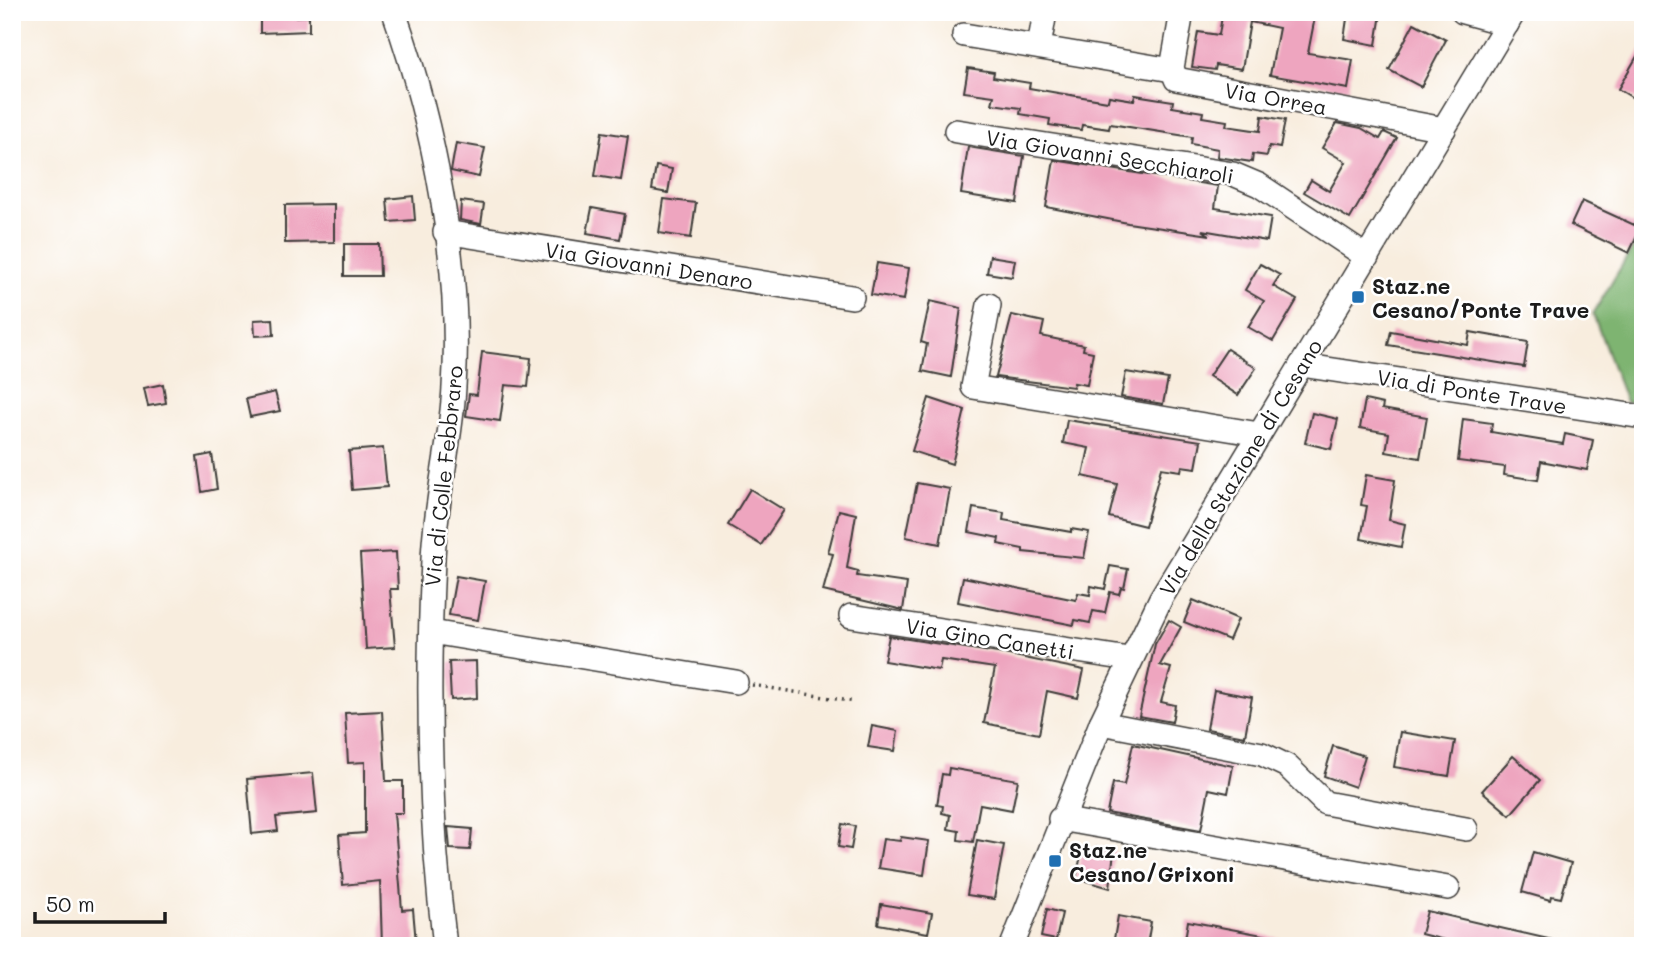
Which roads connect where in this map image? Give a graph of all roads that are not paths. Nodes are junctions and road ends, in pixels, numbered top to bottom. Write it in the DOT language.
graph roads {
  1 [pos="394,12"];
  2 [pos="1045,12"];
  3 [pos="1182,12"];
  4 [pos="1463,12"];
  5 [pos="1511,18"];
  6 [pos="964,35"];
  7 [pos="1039,47"];
  8 [pos="1172,70"];
  9 [pos="1444,129"];
  10 [pos="956,131"];
  11 [pos="445,232"];
  12 [pos="1367,257"];
  13 [pos="852,297"];
  14 [pos="989,305"];
  15 [pos="1301,365"];
  16 [pos="1643,417"];
  17 [pos="1259,434"];
  18 [pos="851,616"];
  19 [pos="431,632"];
  20 [pos="1129,659"];
  21 [pos="736,682"];
  22 [pos="1101,723"];
  23 [pos="1060,819"];
  24 [pos="1466,830"];
  25 [pos="1448,888"];
  26 [pos="1015,945"];
  27 [pos="445,946"];
  1 -- 11 [label="street, Via di Colle Febbraro"];
  2 -- 7 [label="street"];
  3 -- 8 [label="street"];
  4 -- 5 [label="street"];
  5 -- 9 [label="street, Via della Stazione di Cesano"];
  6 -- 7 [label="street, Via Orrea"];
  7 -- 8 [label="street, Via Orrea"];
  8 -- 9 [label="street, Via Orrea"];
  9 -- 12 [label="street, Via della Stazione di Cesano"];
  10 -- 12 [label="street, Via Giovanni Secchiaroli"];
  11 -- 13 [label="street, Via Giovanni Denaro"];
  11 -- 19 [label="street, Via di Colle Febbraro"];
  12 -- 15 [label="street, Via della Stazione di Cesano"];
  14 -- 17 [label="street"];
  15 -- 16 [label="street, Via di Ponte Trave"];
  15 -- 17 [label="street, Via della Stazione di Cesano"];
  17 -- 20 [label="street, Via della Stazione di Cesano"];
  18 -- 20 [label="street, Via Gino Canetti"];
  19 -- 21 [label="street"];
  19 -- 27 [label="street, Via di Colle Febbraro"];
  20 -- 22 [label="street, Via della Stazione di Cesano"];
  22 -- 23 [label="street, Via della Stazione di Cesano"];
  22 -- 24 [label="street"];
  23 -- 25 [label="street"];
  23 -- 26 [label="street, Via della Stazione di Cesano"];
}
